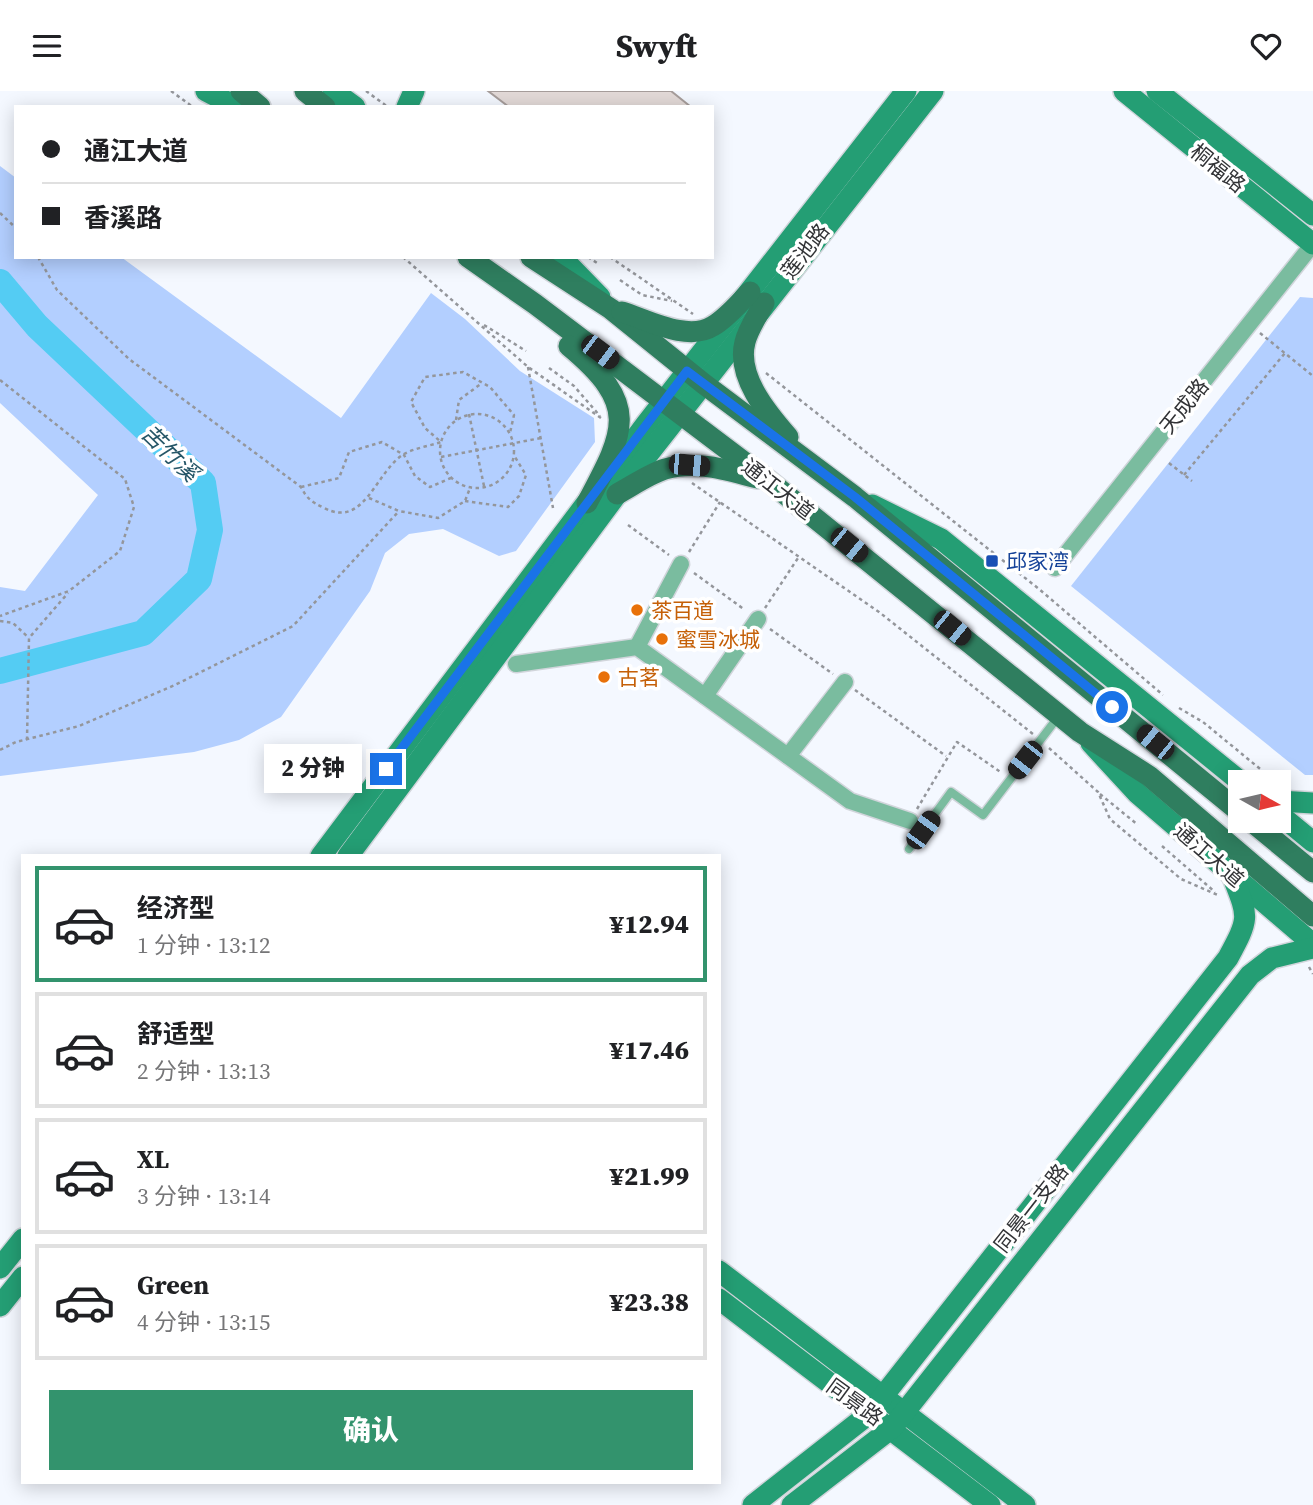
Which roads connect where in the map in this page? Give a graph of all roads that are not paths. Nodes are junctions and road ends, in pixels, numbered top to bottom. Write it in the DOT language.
graph roads {
  1 [pos="206,91"];
  2 [pos="241,91"];
  3 [pos="304,91"];
  4 [pos="906,91"];
  5 [pos="933,91"];
  6 [pos="1124,91"];
  7 [pos="1157,91"];
  8 [pos="338,96"];
  9 [pos="233,105"];
  10 [pos="258,105"];
  11 [pos="1313,215"];
  12 [pos="1313,244"];
  13 [pos="471,259"];
  14 [pos="534,259"];
  15 [pos="564,259"];
  16 [pos="757,297"];
  17 [pos="535,304"];
  18 [pos="611,309"];
  19 [pos="696,377"];
  20 [pos="673,407"];
  21 [pos="813,465"];
  22 [pos="769,481"];
  23 [pos="617,494"];
  24 [pos="855,497"];
  25 [pos="587,503"];
  26 [pos="681,564"];
  27 [pos="1055,568"];
  28 [pos="758,619"];
  29 [pos="637,647"];
  30 [pos="516,664"];
  31 [pos="845,682"];
  32 [pos="705,697"];
  33 [pos="1060,715"];
  34 [pos="1080,731"];
  35 [pos="788,756"];
  36 [pos="1228,771"];
  37 [pos="1228,802"];
  38 [pos="1292,802"];
  39 [pos="1313,803"];
  40 [pos="910,821"];
  41 [pos="1292,825"];
  42 [pos="1266,833"];
  43 [pos="1313,842"];
  44 [pos="909,849"];
  45 [pos="323,854"];
  46 [pos="349,854"];
  47 [pos="1313,872"];
  48 [pos="1232,875"];
  49 [pos="1313,916"];
  50 [pos="1308,947"];
  51 [pos="21,1242"];
  52 [pos="0,1268"];
  53 [pos="721,1273"];
  54 [pos="21,1280"];
  55 [pos="721,1301"];
  56 [pos="0,1306"];
  57 [pos="883,1396"];
  58 [pos="905,1411"];
  59 [pos="869,1414"];
  60 [pos="891,1428"];
  61 [pos="753,1505"];
  62 [pos="792,1505"];
  63 [pos="990,1505"];
  64 [pos="1025,1505"];
  1 -- 9 [label="street"];
  2 -- 10 [label="main road"];
  3 -- 8 [label="main road"];
  4 -- 16 [label="street, 莲池路"];
  5 -- 16 [label="street, 莲池路"];
  6 -- 12 [label="street, 桐福路"];
  7 -- 11 [label="street, 桐福路"];
  12 -- 27 [label="street, 天成路"];
  13 -- 17 [label="main road, 通江大道"];
  14 -- 18 [label="main road, 通江大道"];
  15 -- 18 [label="street, 通江大道"];
  16 -- 18 [label="main road"];
  16 -- 19 [label="street, 莲池路"];
  16 -- 21 [label="main road"];
  17 -- 20 [label="main road, 通江大道"];
  17 -- 25 [label="main road"];
  18 -- 19 [label="main road, 通江大道"];
  19 -- 20 [label="street, 莲池路"];
  19 -- 21 [label="main road, 通江大道"];
  20 -- 22 [label="main road, 通江大道"];
  20 -- 23 [label="street"];
  20 -- 25 [label="street"];
  21 -- 24 [label="main road, 通江大道"];
  22 -- 23 [label="main road"];
  22 -- 33 [label="main road, 通江大道"];
  23 -- 46 [label="street"];
  24 -- 36 [label="street, 通江大道"];
  24 -- 37 [label="main road, 通江大道"];
  25 -- 45 [label="street"];
  26 -- 29 [label="street"];
  28 -- 32 [label="street"];
  29 -- 30 [label="street"];
  29 -- 32 [label="street"];
  31 -- 35 [label="street"];
  32 -- 35 [label="street"];
  33 -- 34 [label="main road, 通江大道"];
  33 -- 44 [label="lane"];
  34 -- 48 [label="street, 通江大道"];
  34 -- 49 [label="main road, 通江大道"];
  35 -- 40 [label="street"];
  38 -- 39 [label="street"];
  41 -- 43 [label="street"];
  42 -- 47 [label="main road"];
  48 -- 50 [label="street, 通江大道"];
  48 -- 57 [label="street, 同景一支路"];
  50 -- 58 [label="street, 同景一支路"];
  51 -- 52 [label="street"];
  53 -- 57 [label="street"];
  54 -- 56 [label="street"];
  55 -- 59 [label="street, 同景路"];
  57 -- 58 [label="street"];
  57 -- 59 [label="street, 同景一支路"];
  58 -- 60 [label="street, 同景一支路"];
  58 -- 64 [label="street"];
  59 -- 60 [label="street, 同景路"];
  59 -- 61 [label="street, 同景一支路"];
  60 -- 62 [label="street, 同景一支路"];
  60 -- 63 [label="street, 同景路"];
}
